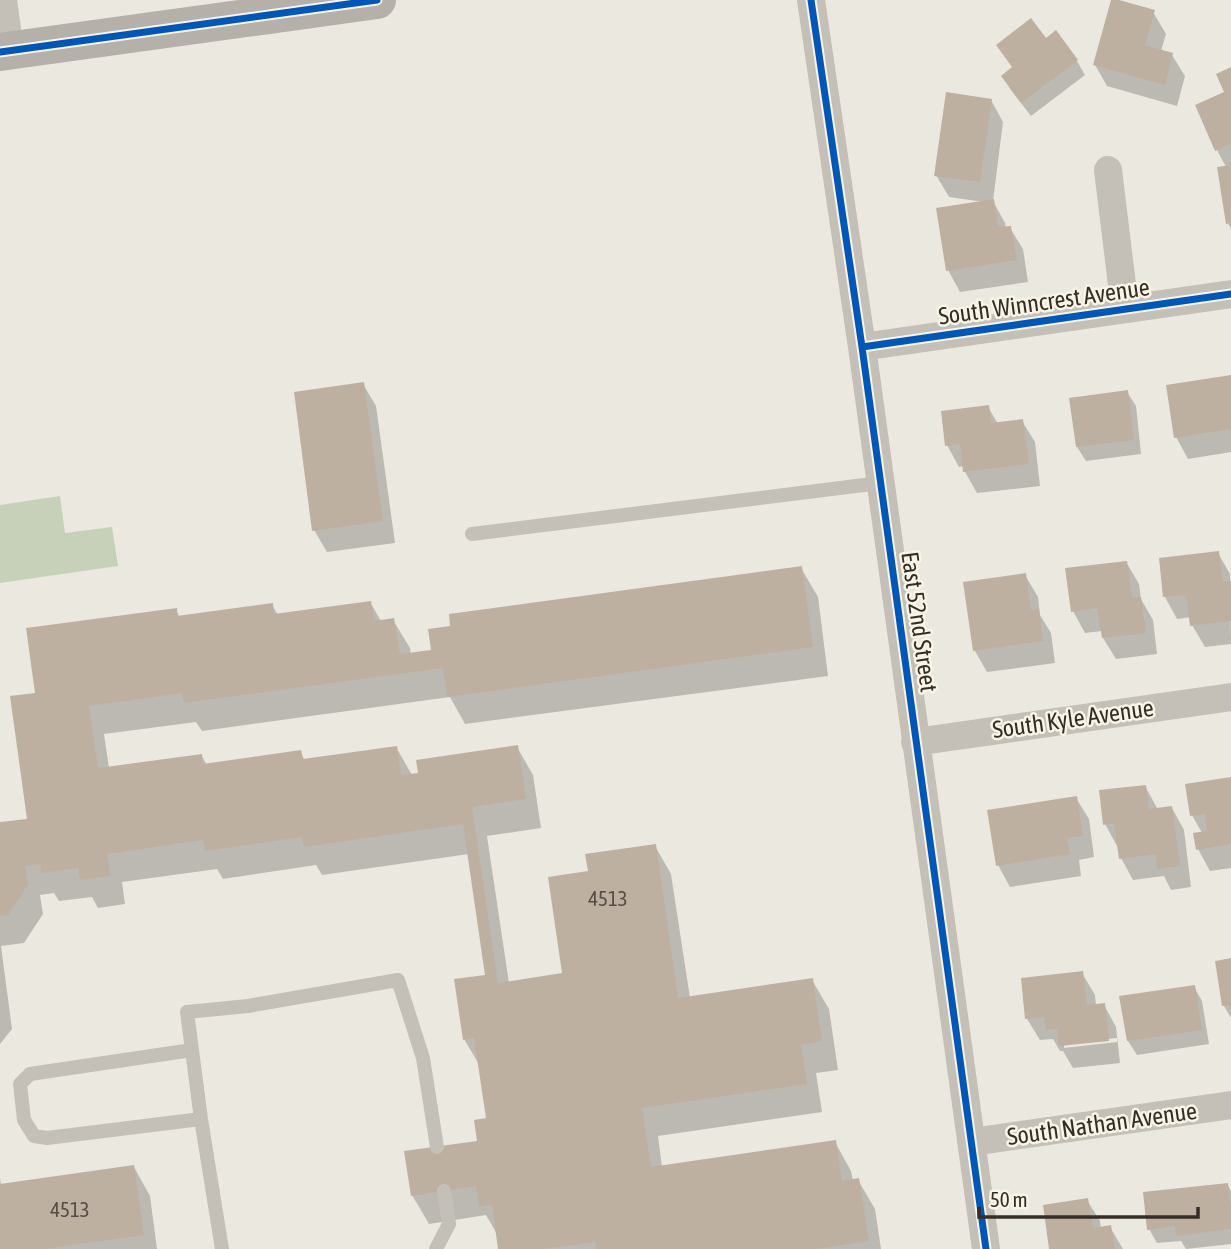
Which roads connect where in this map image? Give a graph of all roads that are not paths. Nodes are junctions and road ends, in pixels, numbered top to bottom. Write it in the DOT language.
graph roads {
  1 [pos="3,0"];
  2 [pos="377,0"];
  3 [pos="811,0"];
  4 [pos="5,51"];
  5 [pos="1108,170"];
  6 [pos="1231,294"];
  7 [pos="1125,309"];
  8 [pos="862,347"];
  9 [pos="880,483"];
  10 [pos="472,534"];
  11 [pos="1231,697"];
  12 [pos="915,742"];
  13 [pos="191,1050"];
  14 [pos="1231,1105"];
  15 [pos="201,1119"];
  16 [pos="972,1142"];
  17 [pos="437,1147"];
  18 [pos="444,1191"];
  19 [pos="222,1249"];
  20 [pos="436,1249"];
  21 [pos="986,1249"];
  1 -- 4 [label="street"];
  2 -- 4 [label="street"];
  3 -- 8 [label="street, East 52nd Street"];
  5 -- 7 [label="street"];
  6 -- 7 [label="street, South Winncrest Avenue"];
  7 -- 8 [label="street, South Winncrest Avenue"];
  8 -- 9 [label="street, East 52nd Street"];
  9 -- 10 [label="lane"];
  9 -- 12 [label="street, East 52nd Street"];
  11 -- 12 [label="street, South Kyle Avenue"];
  12 -- 16 [label="street, East 52nd Street"];
  13 -- 15 [label="lane"];
  13 -- 15 [label="lane"];
  13 -- 17 [label="lane"];
  14 -- 16 [label="street, South Nathan Avenue"];
  15 -- 19 [label="lane"];
  16 -- 21 [label="street, East 52nd Street"];
  18 -- 20 [label="lane"];
}
